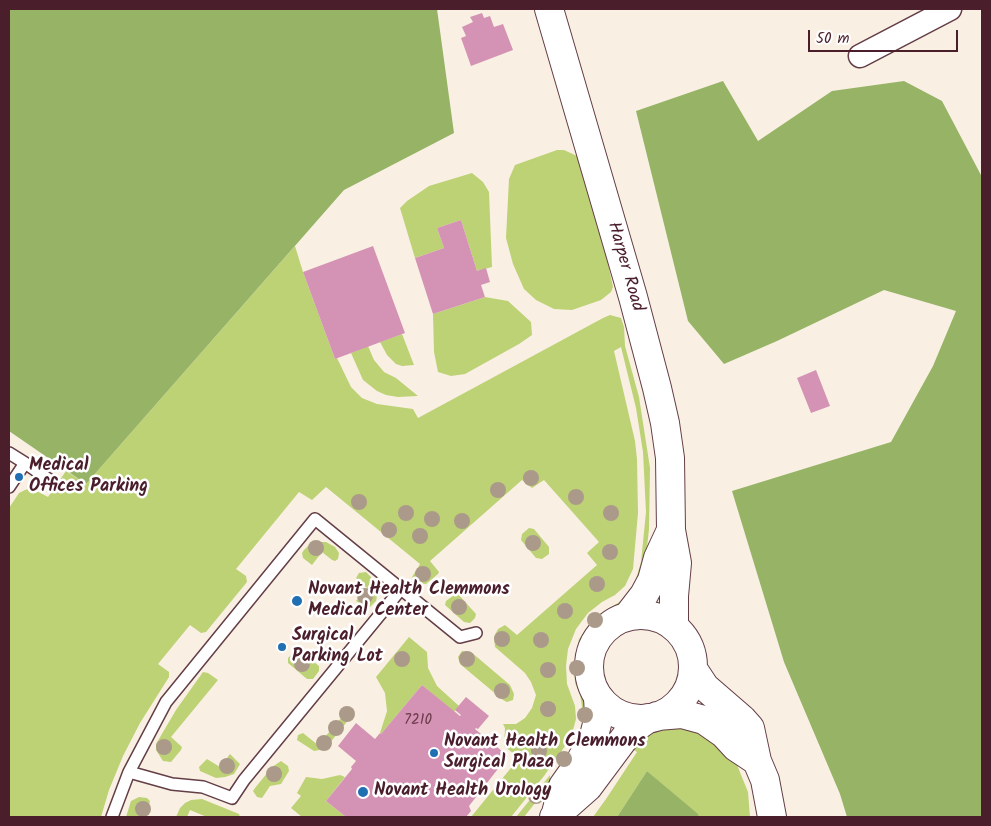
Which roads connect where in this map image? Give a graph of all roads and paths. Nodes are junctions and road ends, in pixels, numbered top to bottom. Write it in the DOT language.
graph roads {
  1 [pos="549,9"];
  2 [pos="950,9"];
  3 [pos="860,56"];
  4 [pos="9,453"];
  5 [pos="25,464"];
  6 [pos="54,484"];
  7 [pos="9,487"];
  8 [pos="671,530"];
  9 [pos="401,589"];
  10 [pos="627,617"];
  11 [pos="674,627"];
  12 [pos="476,633"];
  13 [pos="693,669"];
  14 [pos="598,697"];
  15 [pos="653,717"];
  16 [pos="757,761"];
  17 [pos="129,772"];
  18 [pos="555,816"];
  19 [pos="112,817"];
  20 [pos="772,817"];
  1 -- 8 [label="main road, Harper Road"];
  2 -- 3 [label="street"];
  4 -- 5 [label="lane"];
  5 -- 6 [label="lane"];
  5 -- 7 [label="lane"];
  8 -- 10 [label="main road, Harper Road"];
  8 -- 11 [label="main road, Harper Road"];
  9 -- 12 [label="lane"];
  9 -- 17 [label="lane"];
  9 -- 17 [label="lane"];
  10 -- 11 [label="main road"];
  10 -- 14 [label="main road"];
  11 -- 13 [label="main road"];
  13 -- 15 [label="main road"];
  13 -- 16 [label="main road"];
  14 -- 15 [label="main road"];
  14 -- 18 [label="main road"];
  15 -- 16 [label="main road"];
  15 -- 18 [label="main road"];
  16 -- 20 [label="main road"];
  17 -- 19 [label="lane"];
}
